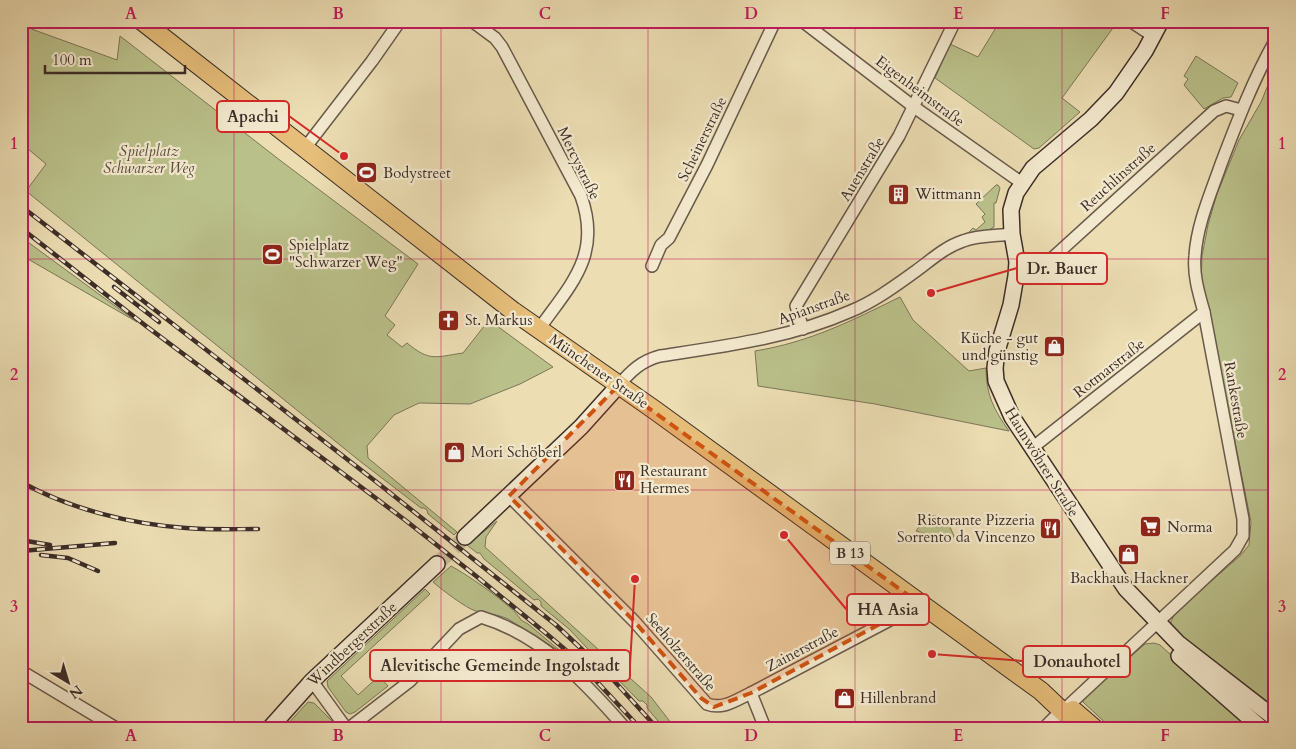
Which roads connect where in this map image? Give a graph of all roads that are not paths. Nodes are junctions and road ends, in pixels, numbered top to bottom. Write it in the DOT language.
graph roads {
  1 [pos="400,21"];
  2 [pos="472,21"];
  3 [pos="775,21"];
  4 [pos="802,21"];
  5 [pos="955,21"];
  6 [pos="1130,21"];
  7 [pos="1161,21"];
  8 [pos="154,25"];
  9 [pos="1153,36"];
  10 [pos="1275,42"];
  11 [pos="914,106"];
  12 [pos="1241,110"];
  13 [pos="304,148"];
  14 [pos="1022,184"];
  15 [pos="1012,234"];
  16 [pos="652,266"];
  17 [pos="1016,276"];
  18 [pos="1204,312"];
  19 [pos="538,329"];
  20 [pos="803,330"];
  21 [pos="618,386"];
  22 [pos="1032,448"];
  23 [pos="509,496"];
  24 [pos="465,537"];
  25 [pos="437,564"];
  26 [pos="919,603"];
  27 [pos="1154,625"];
  28 [pos="21,671"];
  29 [pos="312,681"];
  30 [pos="751,693"];
  31 [pos="1065,708"];
  32 [pos="1274,721"];
  33 [pos="116,728"];
  34 [pos="270,728"];
  35 [pos="347,728"];
  36 [pos="626,728"];
  37 [pos="765,728"];
  38 [pos="1044,728"];
  39 [pos="1080,728"];
  40 [pos="1094,728"];
  41 [pos="1261,728"];
  1 -- 13 [label="street"];
  2 -- 19 [label="street, Mercystraße"];
  3 -- 16 [label="street, Scheinerstraße"];
  4 -- 11 [label="street, Eigenheimstraße"];
  5 -- 11 [label="street, Auenstraße"];
  6 -- 9 [label="street"];
  7 -- 9 [label="street, Haunwöhrer Straße"];
  8 -- 13 [label="main road, Münchener Straße / B 13"];
  9 -- 14 [label="street, Haunwöhrer Straße"];
  10 -- 12 [label="street, Rankestraße"];
  11 -- 14 [label="street, Eigenheimstraße"];
  11 -- 20 [label="street, Auenstraße"];
  12 -- 17 [label="street, Reuchlinstraße"];
  12 -- 18 [label="street, Rankestraße"];
  13 -- 19 [label="main road, Münchener Straße / B 13"];
  14 -- 15 [label="street, Haunwöhrer Straße"];
  15 -- 17 [label="street, Haunwöhrer Straße"];
  15 -- 20 [label="street, Apianstraße"];
  17 -- 22 [label="street, Haunwöhrer Straße"];
  18 -- 22 [label="street, Rotmarstraße"];
  18 -- 27 [label="street, Rankestraße"];
  19 -- 21 [label="main road, Münchener Straße / B 13"];
  20 -- 21 [label="street, Apianstraße"];
  21 -- 23 [label="street"];
  21 -- 26 [label="main road, Münchener Straße / B 13"];
  22 -- 27 [label="street, Haunwöhrer Straße"];
  23 -- 24 [label="street"];
  23 -- 30 [label="street, Seeholzerstraße"];
  25 -- 29 [label="street, Windbergerstraße"];
  26 -- 30 [label="street, Zainerstraße"];
  26 -- 31 [label="main road, Münchener Straße / B 13"];
  27 -- 31 [label="street, Rankestraße"];
  27 -- 32 [label="street, Haunwöhrer Straße"];
  27 -- 41 [label="street, Haunwöhrer Straße"];
  28 -- 33 [label="street"];
  29 -- 34 [label="street, Windbergerstraße"];
  29 -- 35 [label="street"];
  30 -- 37 [label="street"];
  31 -- 38 [label="street, Rankestraße"];
  31 -- 39 [label="main road, Münchener Straße / B 13"];
  31 -- 40 [label="main road, Münchener Straße / B 13"];
  35 -- 36 [label="street"];
}
